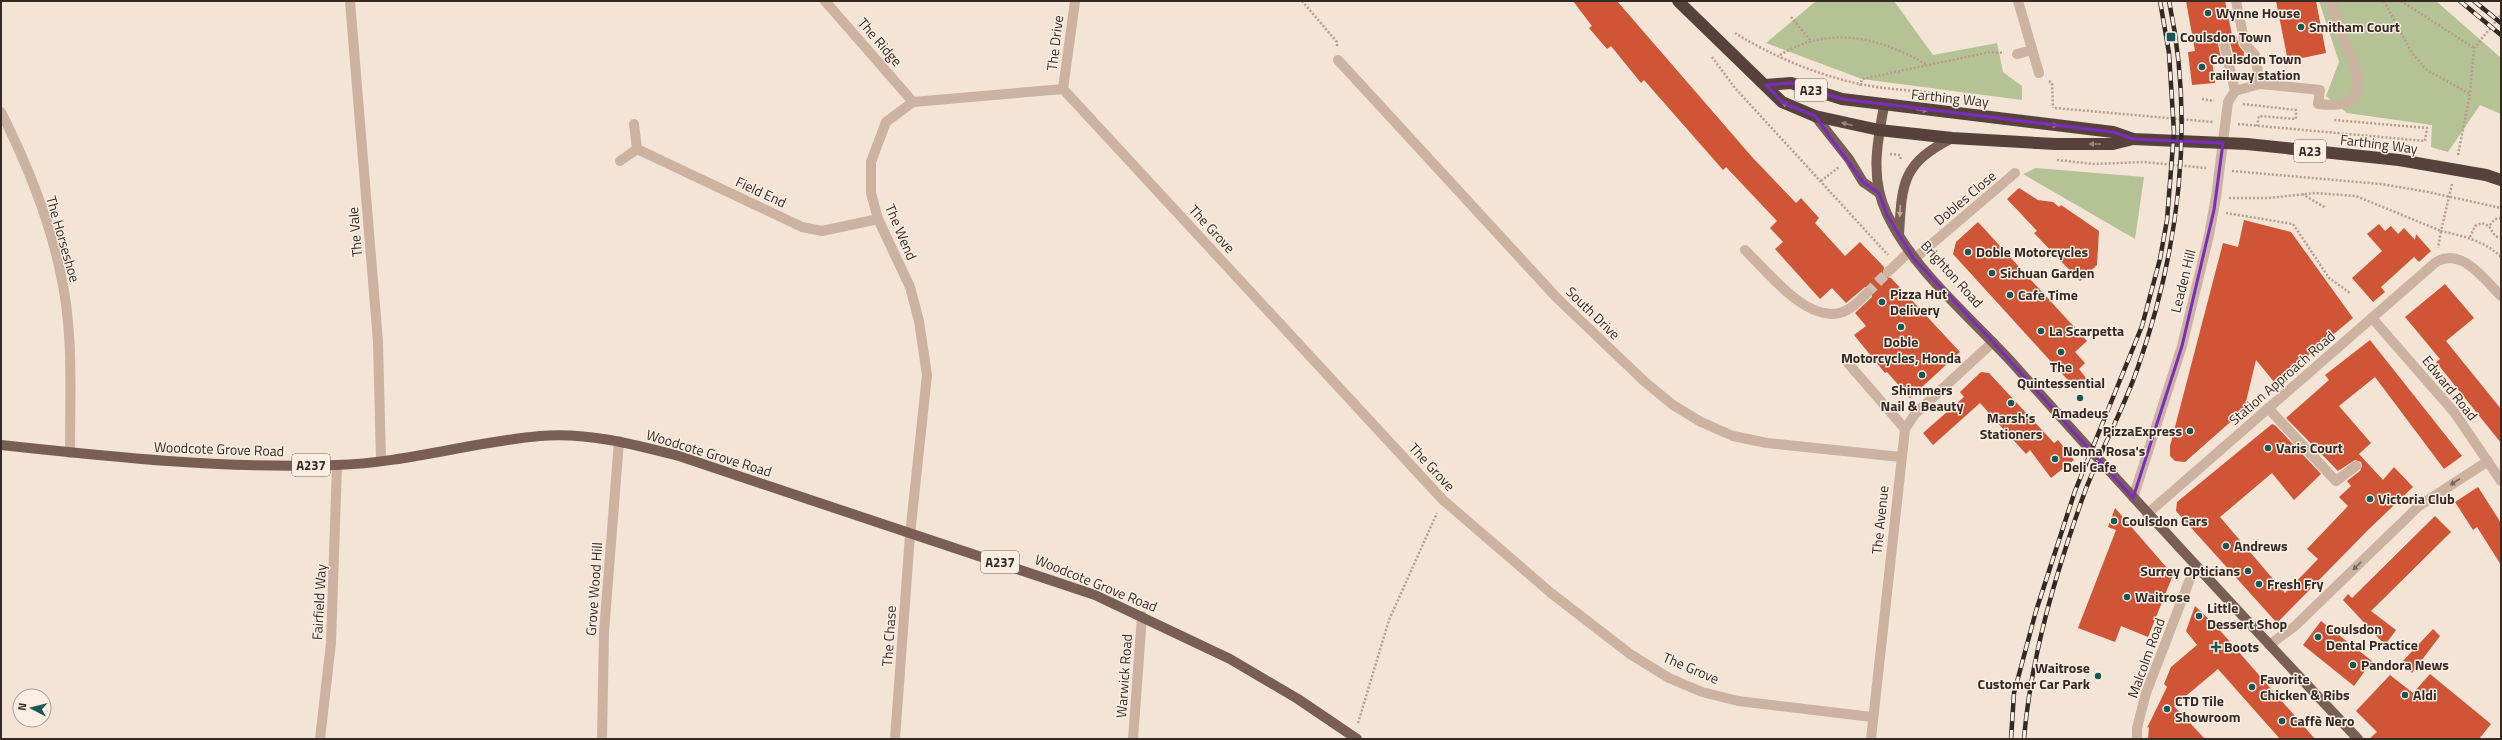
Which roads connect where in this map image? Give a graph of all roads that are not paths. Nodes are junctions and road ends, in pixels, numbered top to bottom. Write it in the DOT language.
graph roads {
  1 [pos="350,1"];
  2 [pos="825,1"];
  3 [pos="1074,1"];
  4 [pos="1678,1"];
  5 [pos="2018,1"];
  6 [pos="2236,1"];
  7 [pos="2331,1"];
  8 [pos="2224,43"];
  9 [pos="2032,50"];
  10 [pos="2017,54"];
  11 [pos="1338,60"];
  12 [pos="2040,73"];
  13 [pos="2260,84"];
  14 [pos="1766,85"];
  15 [pos="1063,89"];
  16 [pos="2235,91"];
  17 [pos="913,102"];
  18 [pos="1884,106"];
  19 [pos="1,112"];
  20 [pos="1815,116"];
  21 [pos="634,124"];
  22 [pos="1879,130"];
  23 [pos="1952,138"];
  24 [pos="2133,139"];
  25 [pos="637,149"];
  26 [pos="620,161"];
  27 [pos="2015,173"];
  28 [pos="2501,180"];
  29 [pos="1879,193"];
  30 [pos="878,219"];
  31 [pos="1899,235"];
  32 [pos="1745,250"];
  33 [pos="1912,255"];
  34 [pos="1888,272"];
  35 [pos="1867,293"];
  36 [pos="2501,296"];
  37 [pos="2372,318"];
  38 [pos="1993,342"];
  39 [pos="1847,362"];
  40 [pos="2268,408"];
  41 [pos="1904,429"];
  42 [pos="619,441"];
  43 [pos="1,445"];
  44 [pos="70,453"];
  45 [pos="1901,457"];
  46 [pos="381,460"];
  47 [pos="2488,461"];
  48 [pos="338,465"];
  49 [pos="2356,466"];
  50 [pos="2501,481"];
  51 [pos="2133,498"];
  52 [pos="2147,514"];
  53 [pos="910,535"];
  54 [pos="2195,566"];
  55 [pos="1142,616"];
  56 [pos="2269,645"];
  57 [pos="1872,717"];
  58 [pos="1356,738"];
  59 [pos="320,739"];
  60 [pos="602,739"];
  61 [pos="895,739"];
  62 [pos="1133,739"];
  63 [pos="1871,739"];
  64 [pos="2137,739"];
  65 [pos="2358,739"];
  1 -- 46 [label="street, The Vale"];
  2 -- 17 [label="street, The Ridge"];
  3 -- 15 [label="street, The Drive"];
  4 -- 14 [label="highway, A23"];
  5 -- 9 [label="street"];
  6 -- 13 [label="street"];
  7 -- 13 [label="street"];
  8 -- 16 [label="street"];
  9 -- 10 [label="street"];
  9 -- 12 [label="street"];
  11 -- 45 [label="street, South Drive"];
  13 -- 16 [label="street"];
  14 -- 18 [label="highway, Farthing Way / A23"];
  20 -- 14 [label="highway, A23, one-way"];
  15 -- 17 [label="street"];
  15 -- 57 [label="street, The Grove"];
  16 -- 51 [label="street, Leaden Hill"];
  17 -- 30 [label="street, The Wend"];
  18 -- 22 [label="main road, Brighton Road"];
  18 -- 24 [label="highway, Farthing Way / A23, one-way"];
  19 -- 44 [label="street, The Horseshoe"];
  22 -- 20 [label="highway, A23, one-way"];
  20 -- 29 [label="main road"];
  21 -- 25 [label="street"];
  22 -- 23 [label="highway, Farthing Way / A23"];
  22 -- 29 [label="main road, Brighton Road"];
  24 -- 23 [label="highway, Farthing Way / A23, one-way"];
  23 -- 31 [label="main road, one-way"];
  24 -- 28 [label="highway, Farthing Way / A23"];
  25 -- 26 [label="street"];
  25 -- 30 [label="street, Field End"];
  27 -- 33 [label="street, Dobles Close"];
  29 -- 31 [label="main road, Brighton Road"];
  30 -- 53 [label="street, The Wend"];
  31 -- 33 [label="main road, Brighton Road"];
  32 -- 35 [label="street"];
  33 -- 34 [label="street, Dobles Close"];
  33 -- 38 [label="main road, Brighton Road"];
  36 -- 37 [label="street, Station Approach Road"];
  37 -- 40 [label="street, Station Approach Road"];
  37 -- 47 [label="street, Edward Road"];
  38 -- 41 [label="street"];
  38 -- 51 [label="main road, Brighton Road"];
  39 -- 41 [label="street"];
  40 -- 49 [label="street"];
  40 -- 52 [label="street, Station Approach Road"];
  41 -- 45 [label="street, The Avenue"];
  42 -- 46 [label="main road, Woodcote Grove Road / A237"];
  42 -- 53 [label="main road, Woodcote Grove Road / A237"];
  42 -- 60 [label="street, Grove Wood Hill"];
  43 -- 44 [label="main road, Woodcote Grove Road / A237"];
  44 -- 48 [label="main road, Woodcote Grove Road / A237"];
  45 -- 57 [label="street, The Avenue"];
  46 -- 48 [label="main road, Woodcote Grove Road / A237"];
  47 -- 50 [label="street, Edward Road"];
  47 -- 56 [label="street, one-way"];
  48 -- 59 [label="street, Fairfield Way"];
  51 -- 52 [label="main road, Brighton Road"];
  52 -- 54 [label="main road, Brighton Road"];
  53 -- 55 [label="main road, Woodcote Grove Road / A237"];
  53 -- 61 [label="street, The Chase"];
  54 -- 56 [label="main road, Brighton Road"];
  54 -- 64 [label="street, Malcolm Road"];
  55 -- 58 [label="main road, Woodcote Grove Road / A237"];
  55 -- 62 [label="street, Warwick Road"];
  56 -- 65 [label="main road, Brighton Road"];
  57 -- 63 [label="street, The Avenue"];
}
